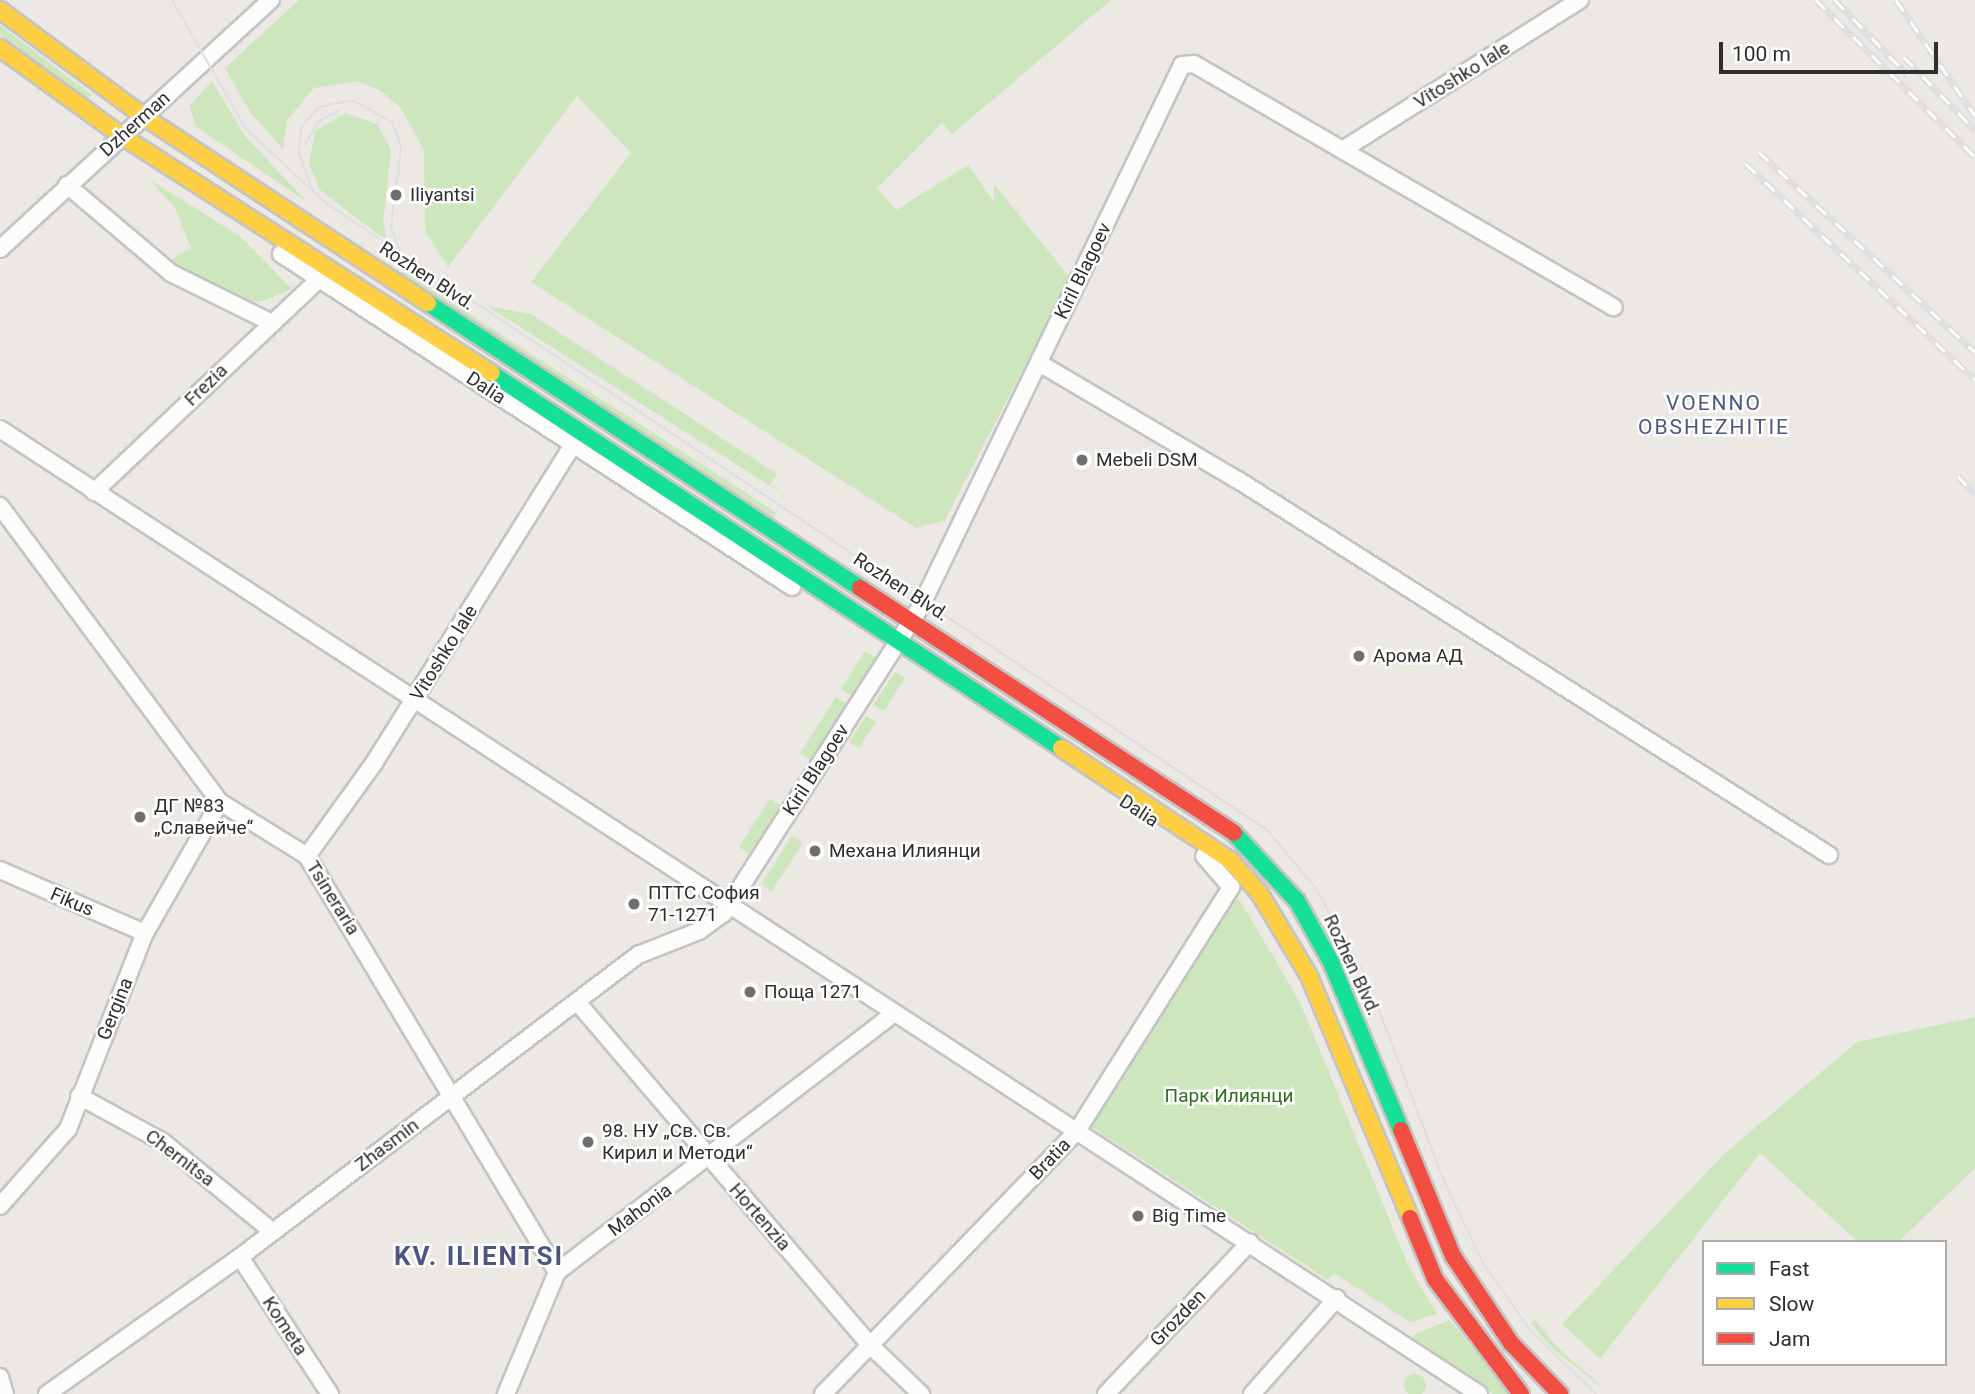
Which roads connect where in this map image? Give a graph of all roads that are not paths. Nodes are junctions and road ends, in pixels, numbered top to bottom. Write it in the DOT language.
graph roads {
  1 [pos="271,0"];
  2 [pos="1580,0"];
  3 [pos="0,10"];
  4 [pos="0,48"];
  5 [pos="143,116"];
  6 [pos="122,136"];
  7 [pos="1344,149"];
  8 [pos="68,185"];
  9 [pos="241,212"];
  10 [pos="0,249"];
  11 [pos="319,279"];
  12 [pos="1614,307"];
  13 [pos="272,323"];
  14 [pos="1039,363"];
  15 [pos="0,429"];
  16 [pos="573,445"];
  17 [pos="94,492"];
  18 [pos="0,506"];
  19 [pos="750,540"];
  20 [pos="741,554"];
  21 [pos="792,587"];
  22 [pos="913,620"];
  23 [pos="900,640"];
  24 [pos="414,701"];
  25 [pos="991,716"];
  26 [pos="1040,739"];
  27 [pos="220,802"];
  28 [pos="1829,855"];
  29 [pos="307,856"];
  30 [pos="0,870"];
  31 [pos="1231,887"];
  32 [pos="730,905"];
  33 [pos="145,933"];
  34 [pos="577,1002"];
  35 [pos="893,1014"];
  36 [pos="79,1096"];
  37 [pos="452,1096"];
  38 [pos="1077,1131"];
  39 [pos="709,1157"];
  40 [pos="0,1206"];
  41 [pos="273,1232"];
  42 [pos="1250,1242"];
  43 [pos="240,1257"];
  44 [pos="557,1272"];
  45 [pos="1337,1298"];
  46 [pos="870,1345"];
  47 [pos="0,1377"];
  48 [pos="5,1394"];
  49 [pos="47,1394"];
  50 [pos="330,1394"];
  51 [pos="506,1394"];
  52 [pos="823,1394"];
  53 [pos="921,1394"];
  54 [pos="1106,1394"];
  55 [pos="1252,1394"];
  56 [pos="1479,1394"];
  57 [pos="1521,1394"];
  58 [pos="1560,1394"];
  1 -- 5 [label="street, Dzherman"];
  2 -- 7 [label="street, Vitoshko lale"];
  3 -- 5 [label="main road, Rozhen Blvd."];
  4 -- 6 [label="main road"];
  5 -- 6 [label="street, Dzherman"];
  5 -- 22 [label="main road, Rozhen Blvd."];
  6 -- 8 [label="street, Dzherman"];
  6 -- 9 [label="main road"];
  7 -- 12 [label="street, Kiril Blagoev"];
  7 -- 14 [label="street, Kiril Blagoev"];
  8 -- 10 [label="street, Dzherman"];
  8 -- 13 [label="street"];
  9 -- 11 [label="street, Dalia"];
  9 -- 19 [label="main road"];
  11 -- 13 [label="street, Frezia"];
  11 -- 16 [label="street, Dalia"];
  13 -- 17 [label="street, Frezia"];
  14 -- 22 [label="street, Kiril Blagoev"];
  14 -- 28 [label="street"];
  15 -- 17 [label="street"];
  16 -- 20 [label="street, Dalia"];
  16 -- 24 [label="street, Vitoshko lale"];
  17 -- 24 [label="street"];
  18 -- 27 [label="street, Tsineraria"];
  19 -- 20 [label="street"];
  19 -- 23 [label="main road"];
  20 -- 21 [label="street, Dalia"];
  22 -- 23 [label="street, Kiril Blagoev"];
  22 -- 58 [label="main road, Rozhen Blvd."];
  23 -- 26 [label="main road"];
  23 -- 32 [label="street, Kiril Blagoev"];
  24 -- 29 [label="street, Vitoshko lale"];
  24 -- 32 [label="street"];
  25 -- 26 [label="street, Dalia"];
  26 -- 31 [label="street, Dalia"];
  26 -- 57 [label="main road"];
  27 -- 29 [label="street, Tsineraria"];
  27 -- 33 [label="street, Gergina"];
  29 -- 37 [label="street, Tsineraria"];
  30 -- 33 [label="street, Fikus"];
  31 -- 38 [label="street, Bratia"];
  32 -- 34 [label="street, Zhasmin"];
  32 -- 35 [label="street"];
  33 -- 36 [label="street, Gergina"];
  34 -- 37 [label="street, Zhasmin"];
  34 -- 39 [label="street, Hortenzia"];
  35 -- 38 [label="street"];
  35 -- 39 [label="street, Mahonia"];
  36 -- 40 [label="street, Gergina"];
  36 -- 41 [label="street, Chernitsa"];
  37 -- 41 [label="street, Zhasmin"];
  37 -- 44 [label="street, Tsineraria"];
  38 -- 42 [label="street"];
  38 -- 46 [label="street, Bratia"];
  39 -- 44 [label="street, Mahonia"];
  39 -- 46 [label="street, Hortenzia"];
  41 -- 43 [label="street, Zhasmin"];
  42 -- 45 [label="street"];
  42 -- 54 [label="street, Grozden"];
  43 -- 49 [label="street, Zhasmin"];
  43 -- 50 [label="street, Kometa"];
  44 -- 51 [label="street"];
  45 -- 55 [label="street"];
  45 -- 56 [label="street"];
  46 -- 52 [label="street, Bratia"];
  46 -- 53 [label="street, Hortenzia"];
  47 -- 48 [label="street"];
}
